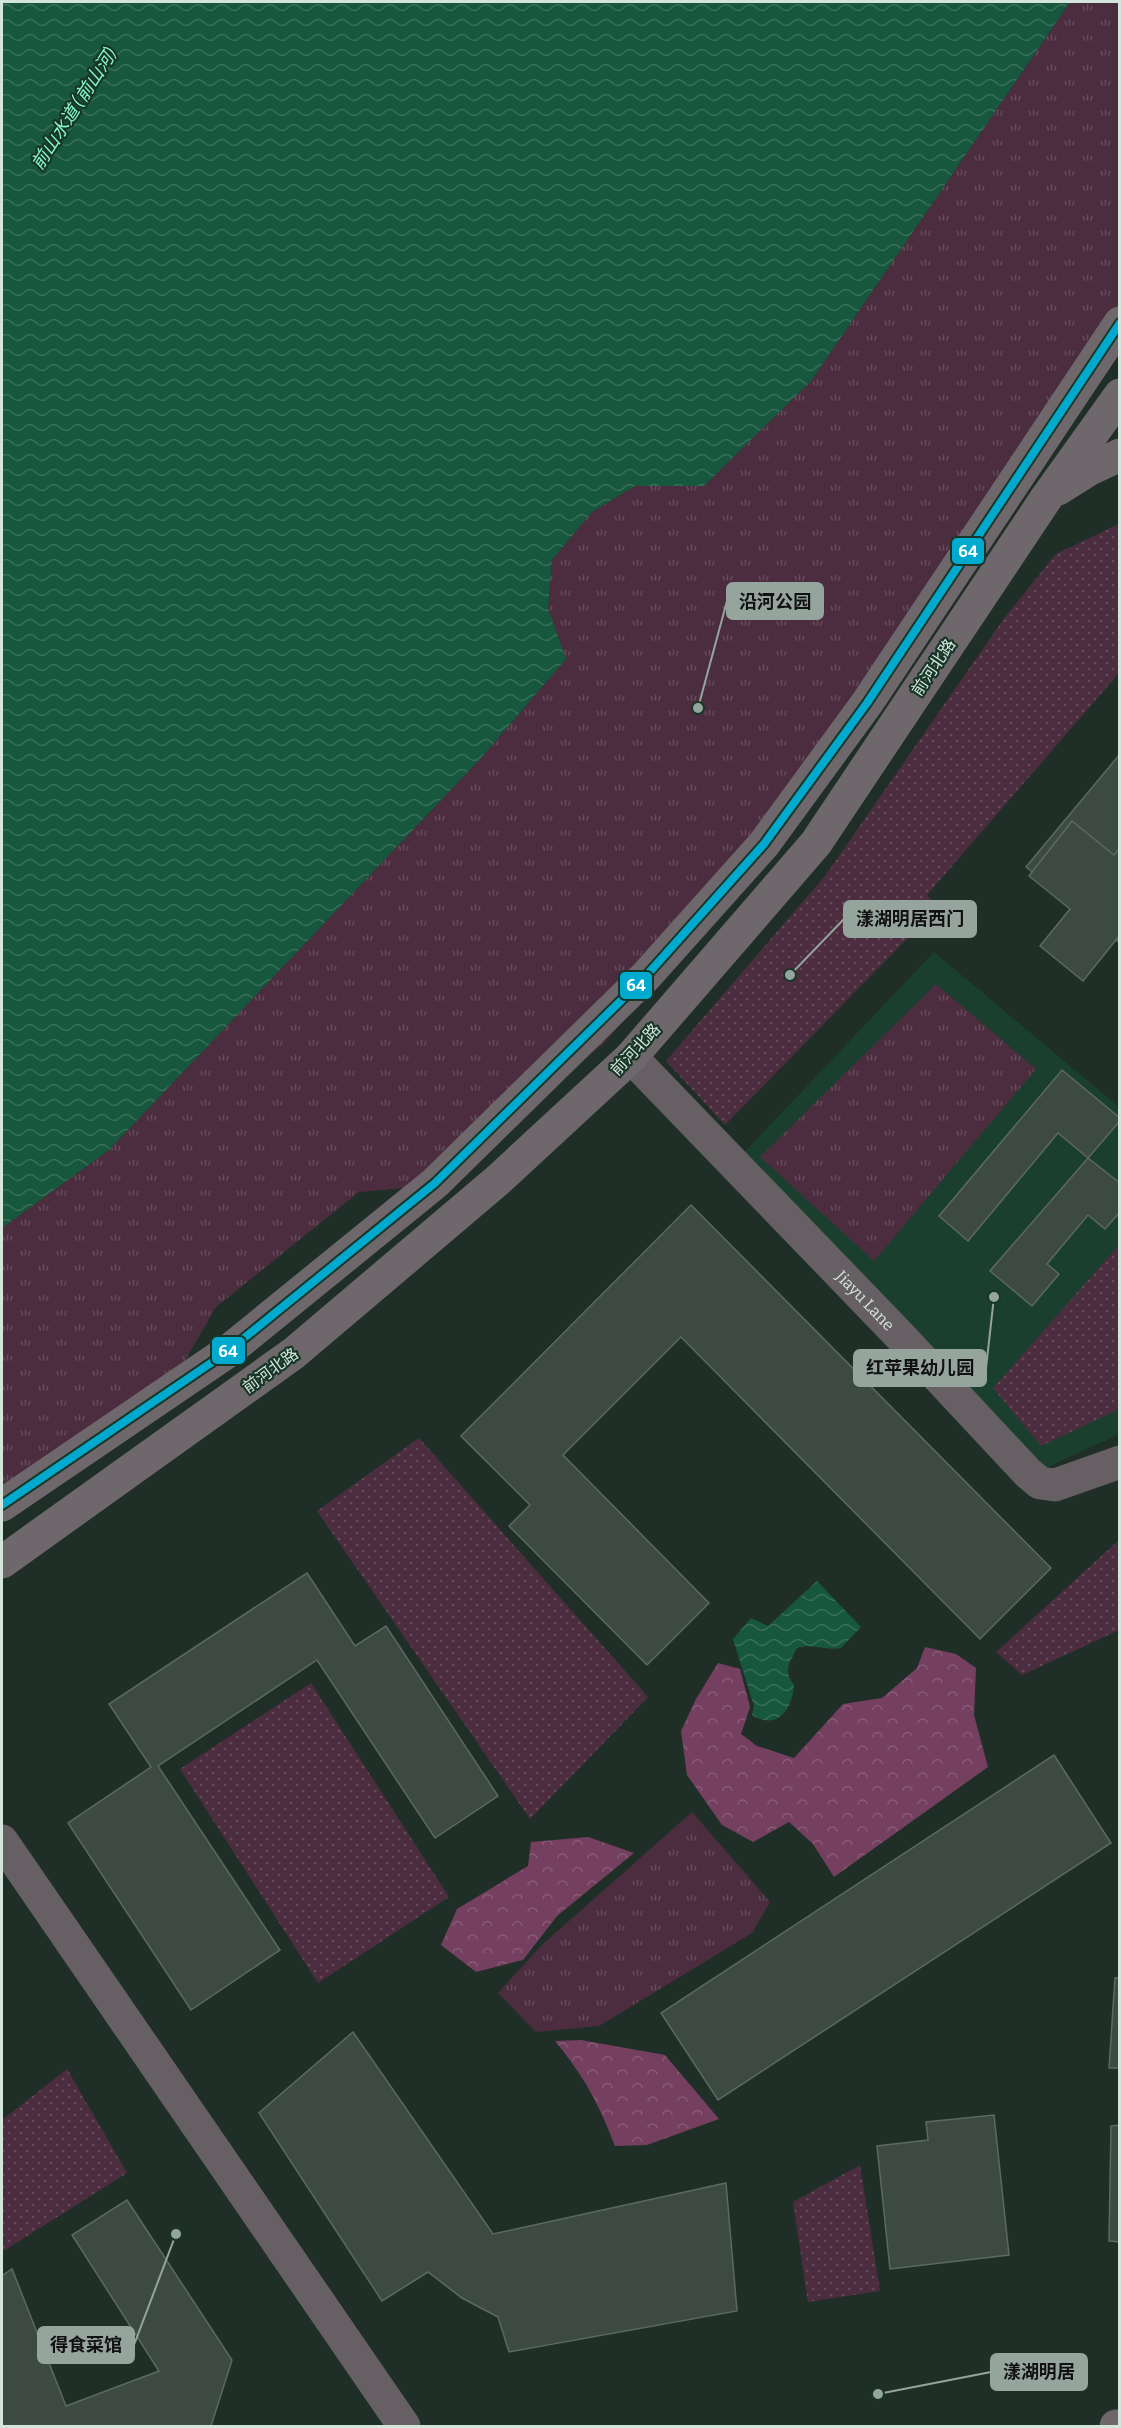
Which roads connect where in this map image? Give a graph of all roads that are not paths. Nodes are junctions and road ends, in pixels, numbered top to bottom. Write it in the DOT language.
graph roads {
  1 [pos="1119,323"];
  2 [pos="1116,403"];
  3 [pos="1061,410"];
  4 [pos="1119,455"];
  5 [pos="1047,497"];
  6 [pos="631,1057"];
  7 [pos="1119,1462"];
  8 [pos="2,1505"];
  9 [pos="2,1563"];
  10 [pos="2,1841"];
  11 [pos="404,2427"];
  1 -- 3 [label="main road"];
  2 -- 3 [label="main road"];
  2 -- 5 [label="main road, 前河北路"];
  3 -- 8 [label="main road"];
  4 -- 5 [label="main road"];
  5 -- 6 [label="main road, 前河北路"];
  6 -- 7 [label="street, Jiayu Lane"];
  6 -- 9 [label="main road, 前河北路"];
  10 -- 11 [label="street"];
}
